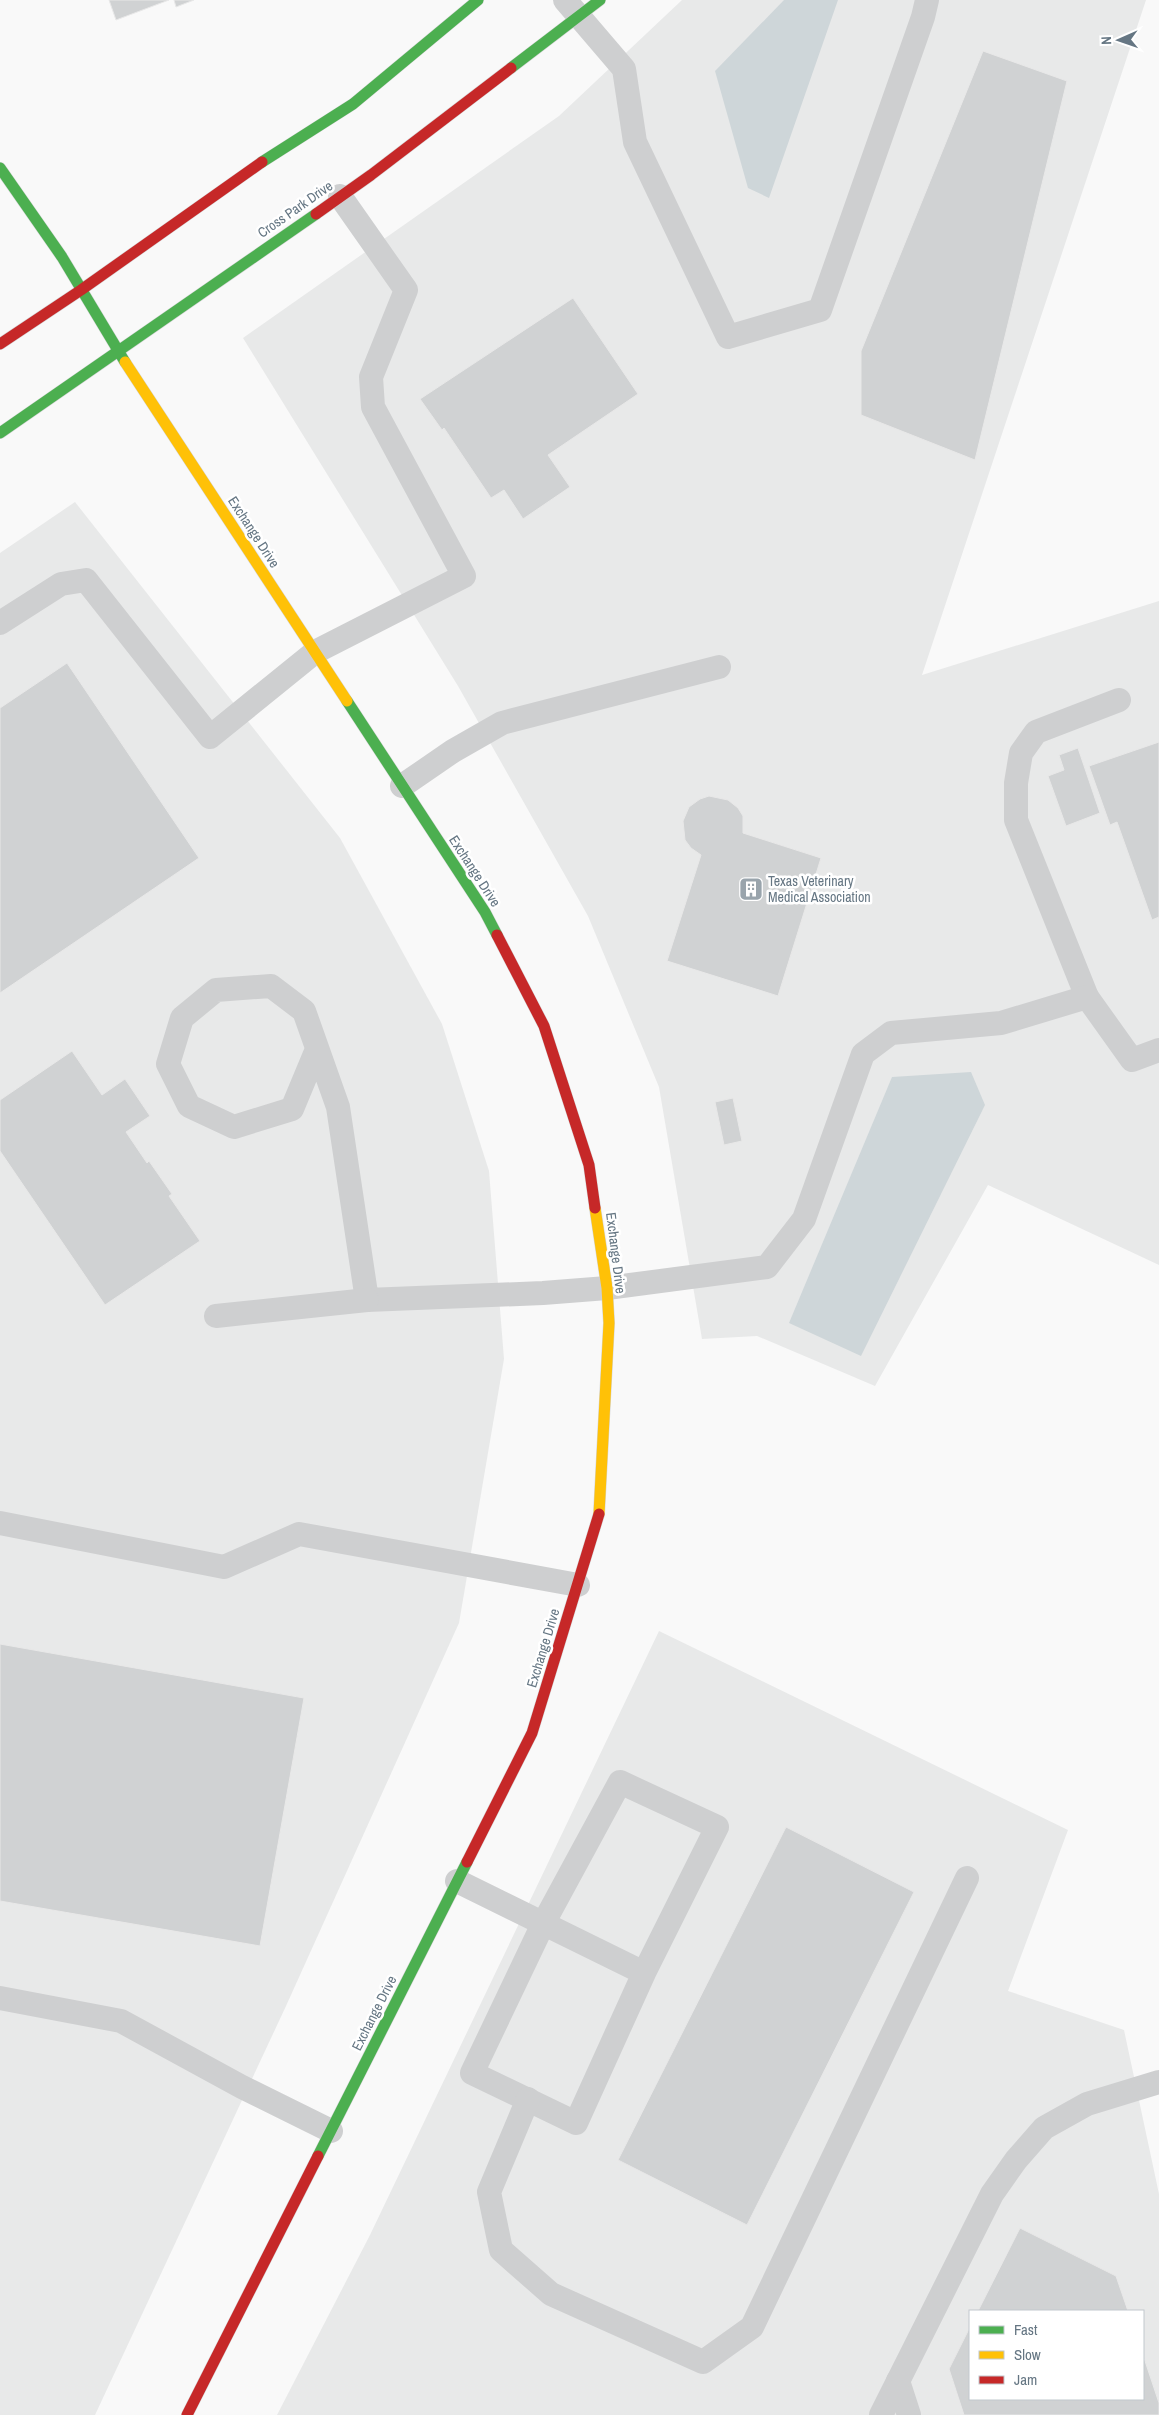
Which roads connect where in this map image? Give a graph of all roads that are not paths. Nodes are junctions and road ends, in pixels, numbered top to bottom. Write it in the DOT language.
graph roads {
  1 [pos="478,0"];
  2 [pos="600,0"];
  3 [pos="926,0"];
  4 [pos="572,8"];
  5 [pos="0,168"];
  6 [pos="340,196"];
  7 [pos="81,290"];
  8 [pos="0,344"];
  9 [pos="119,352"];
  10 [pos="0,433"];
  11 [pos="0,623"];
  12 [pos="314,652"];
  13 [pos="719,667"];
  14 [pos="1119,700"];
  15 [pos="402,786"];
  16 [pos="1087,997"];
  17 [pos="317,1049"];
  18 [pos="1159,1050"];
  19 [pos="607,1288"];
  20 [pos="367,1300"];
  21 [pos="216,1316"];
  22 [pos="0,1523"];
  23 [pos="578,1584"];
  24 [pos="967,1878"];
  25 [pos="457,1881"];
  26 [pos="543,1924"];
  27 [pos="644,1973"];
  28 [pos="0,1998"];
  29 [pos="1159,2082"];
  30 [pos="528,2099"];
  31 [pos="331,2131"];
  32 [pos="898,2381"];
  33 [pos="187,2415"];
  34 [pos="881,2415"];
  35 [pos="909,2415"];
  1 -- 7 [label="street"];
  2 -- 4 [label="street, Cross Park Drive"];
  3 -- 4 [label="lane"];
  4 -- 6 [label="street, Cross Park Drive"];
  5 -- 7 [label="street, Exchange Drive"];
  6 -- 9 [label="street, Cross Park Drive"];
  6 -- 12 [label="lane"];
  7 -- 8 [label="street"];
  7 -- 9 [label="street, Exchange Drive"];
  9 -- 10 [label="street, Cross Park Drive"];
  9 -- 12 [label="street, Exchange Drive"];
  11 -- 12 [label="lane"];
  12 -- 15 [label="street, Exchange Drive"];
  13 -- 15 [label="lane"];
  14 -- 16 [label="lane"];
  15 -- 19 [label="street, Exchange Drive"];
  16 -- 18 [label="lane"];
  16 -- 19 [label="lane"];
  17 -- 17 [label="lane"];
  17 -- 20 [label="lane"];
  19 -- 20 [label="lane"];
  19 -- 23 [label="street, Exchange Drive"];
  20 -- 21 [label="lane"];
  22 -- 23 [label="lane"];
  23 -- 25 [label="street, Exchange Drive"];
  24 -- 30 [label="lane"];
  25 -- 26 [label="lane"];
  25 -- 31 [label="street, Exchange Drive"];
  26 -- 27 [label="lane"];
  26 -- 27 [label="lane"];
  26 -- 30 [label="lane"];
  27 -- 30 [label="lane"];
  28 -- 31 [label="lane"];
  29 -- 32 [label="lane"];
  31 -- 33 [label="street, Exchange Drive"];
  32 -- 34 [label="lane"];
  32 -- 35 [label="lane"];
}
